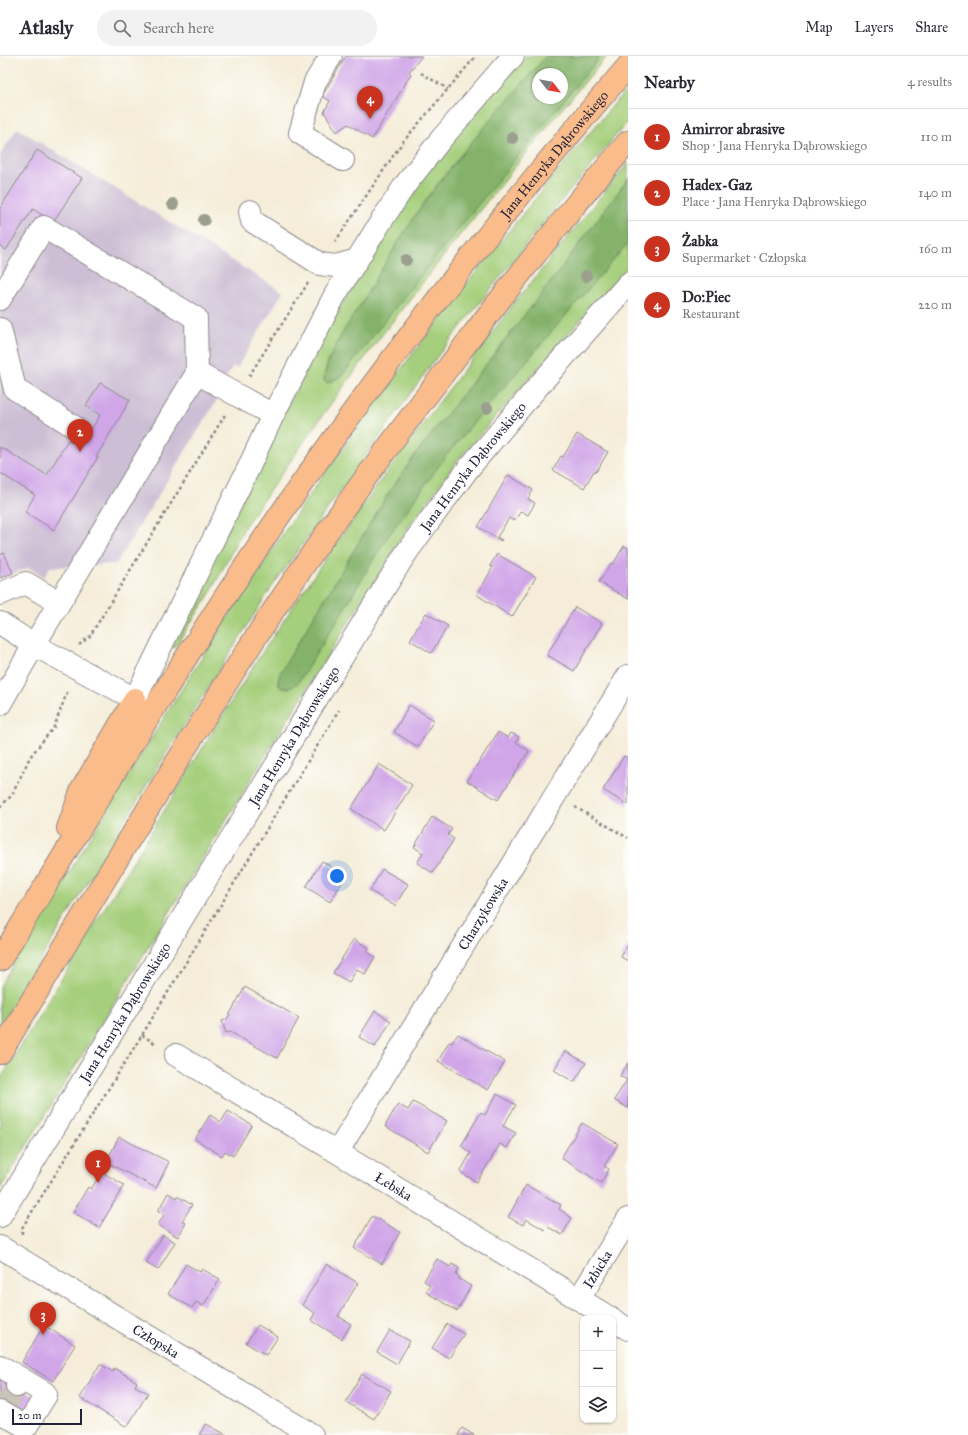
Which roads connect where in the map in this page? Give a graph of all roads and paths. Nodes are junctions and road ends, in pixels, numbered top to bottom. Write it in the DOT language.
graph roads {
  1 [pos="331,56"];
  2 [pos="476,56"];
  3 [pos="513,56"];
  4 [pos="628,66"];
  5 [pos="420,73"];
  6 [pos="448,89"];
  7 [pos="628,142"];
  8 [pos="343,160"];
  9 [pos="250,211"];
  10 [pos="356,260"];
  11 [pos="320,264"];
  12 [pos="628,284"];
  13 [pos="0,299"];
  14 [pos="0,329"];
  15 [pos="197,373"];
  16 [pos="237,395"];
  17 [pos="273,415"];
  18 [pos="73,426"];
  19 [pos="0,594"];
  20 [pos="59,603"];
  21 [pos="0,624"];
  22 [pos="34,645"];
  23 [pos="67,663"];
  24 [pos="628,676"];
  25 [pos="135,699"];
  26 [pos="0,704"];
  27 [pos="341,706"];
  28 [pos="570,805"];
  29 [pos="0,807"];
  30 [pos="628,838"];
  31 [pos="49,880"];
  32 [pos="0,960"];
  33 [pos="0,1053"];
  34 [pos="176,1055"];
  35 [pos="338,1151"];
  36 [pos="0,1216"];
  37 [pos="628,1219"];
  38 [pos="8,1252"];
  39 [pos="579,1299"];
  40 [pos="605,1315"];
  41 [pos="616,1322"];
  42 [pos="628,1329"];
  43 [pos="0,1366"];
  44 [pos="2,1410"];
  45 [pos="312,1435"];
  1 -- 8 [label="street"];
  2 -- 6 [label="path"];
  3 -- 10 [label="street"];
  4 -- 31 [label="main road, Jana Henryka Dąbrowskiego"];
  5 -- 6 [label="path"];
  6 -- 11 [label="path"];
  7 -- 33 [label="main road"];
  9 -- 11 [label="street"];
  10 -- 11 [label="street"];
  10 -- 17 [label="street"];
  11 -- 16 [label="path"];
  12 -- 36 [label="street, Jana Henryka Dąbrowskiego"];
  13 -- 15 [label="street"];
  14 -- 18 [label="street"];
  15 -- 16 [label="street"];
  15 -- 20 [label="street"];
  16 -- 17 [label="street"];
  16 -- 23 [label="path"];
  17 -- 25 [label="street"];
  19 -- 20 [label="street"];
  20 -- 22 [label="street"];
  21 -- 22 [label="street"];
  22 -- 23 [label="street"];
  22 -- 26 [label="street"];
  23 -- 25 [label="street"];
  23 -- 29 [label="path"];
  24 -- 35 [label="street, Charzykowska"];
  25 -- 31 [label="main road"];
  27 -- 38 [label="path"];
  28 -- 30 [label="path"];
  31 -- 32 [label="main road, Jana Henryka Dąbrowskiego"];
  34 -- 35 [label="street, Łebska"];
  35 -- 39 [label="street, Łebska"];
  37 -- 39 [label="street, Izbicka"];
  38 -- 45 [label="street, Człopska"];
  39 -- 40 [label="street, Łebska"];
  41 -- 42 [label="street, Łebska"];
  43 -- 44 [label="street"];
}
